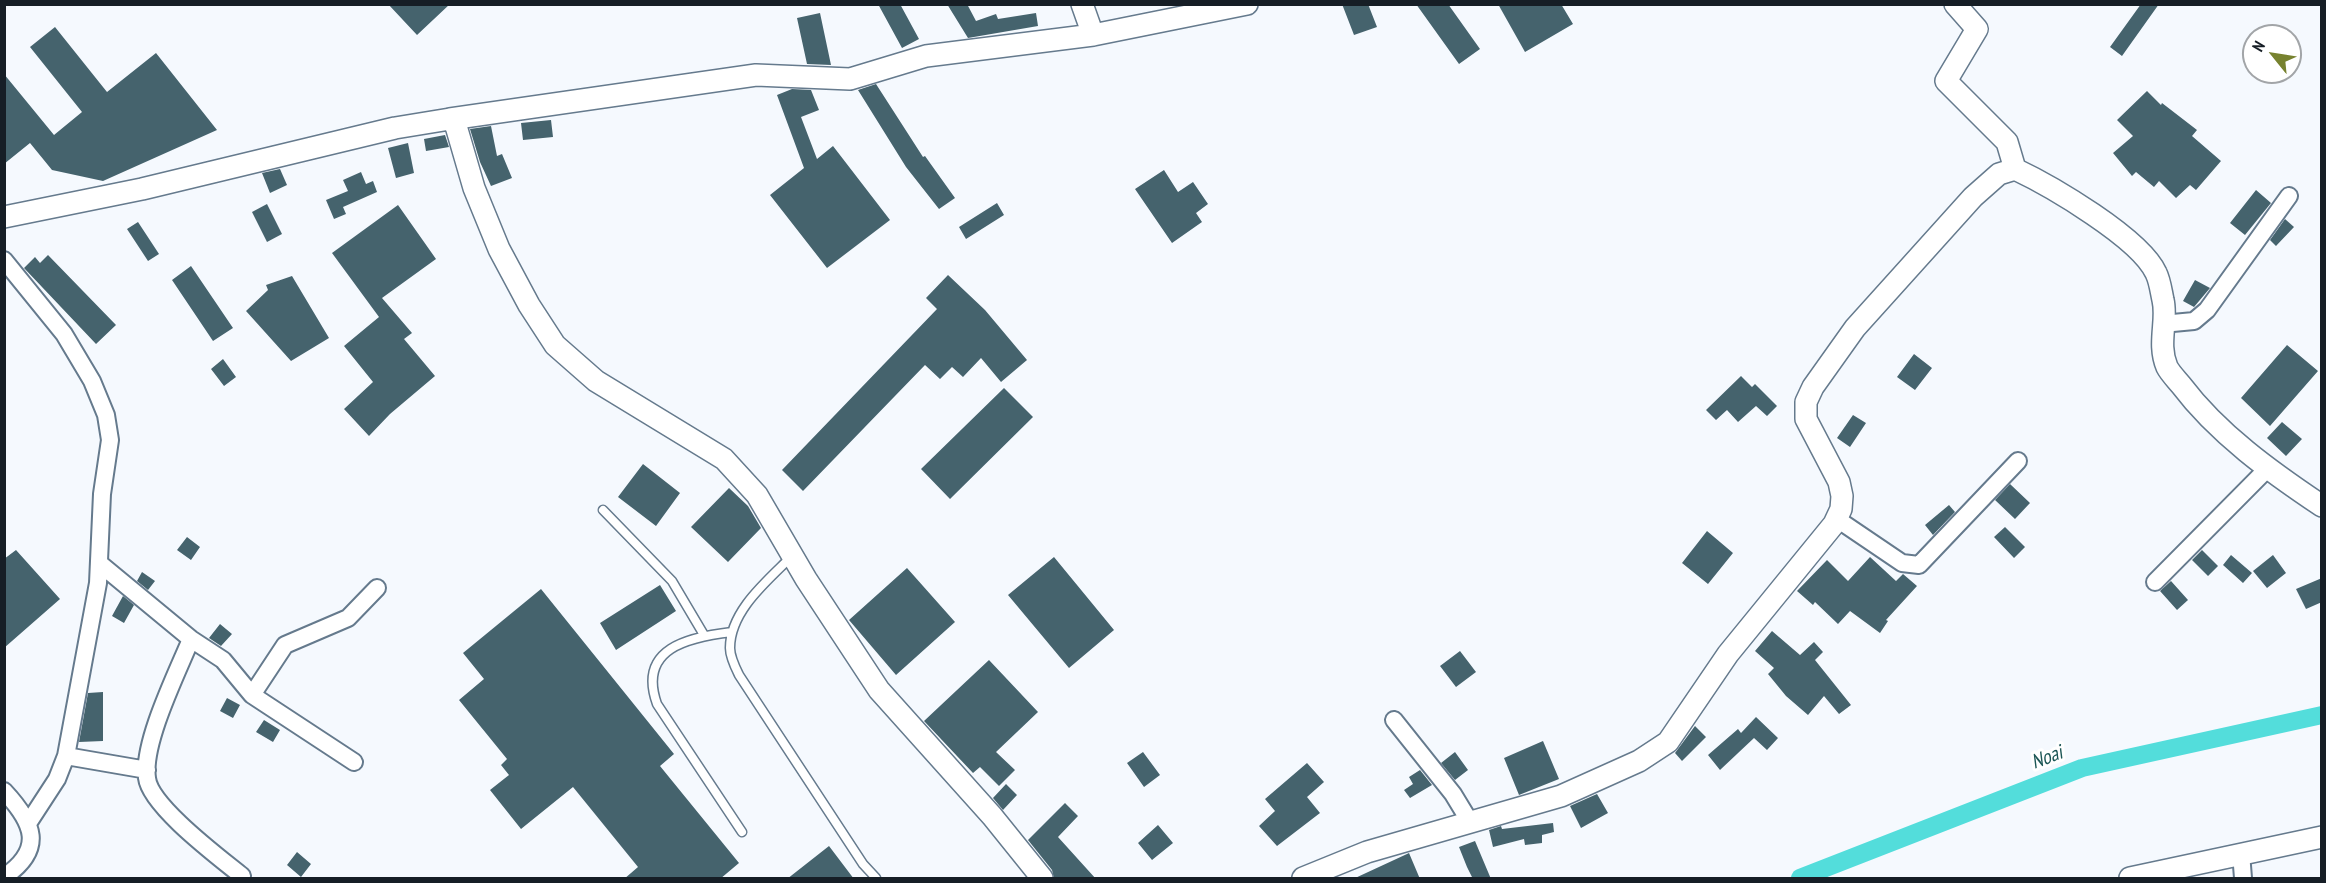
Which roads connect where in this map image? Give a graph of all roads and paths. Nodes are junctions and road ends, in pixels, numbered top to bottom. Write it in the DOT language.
graph roads {
  1 [pos="1082,4"];
  2 [pos="1247,4"];
  3 [pos="1955,4"];
  4 [pos="1093,35"];
  5 [pos="450,119"];
  6 [pos="2015,169"];
  7 [pos="2289,196"];
  8 [pos="5,217"];
  9 [pos="4,260"];
  10 [pos="2162,324"];
  11 [pos="2018,461"];
  12 [pos="2268,468"];
  13 [pos="2322,506"];
  14 [pos="603,510"];
  15 [pos="1837,519"];
  16 [pos="793,556"];
  17 [pos="99,563"];
  18 [pos="2155,582"];
  19 [pos="377,588"];
  20 [pos="732,632"];
  21 [pos="704,635"];
  22 [pos="191,639"];
  23 [pos="252,695"];
  24 [pos="1394,720"];
  25 [pos="66,756"];
  26 [pos="354,762"];
  27 [pos="147,770"];
  28 [pos="4,792"];
  29 [pos="29,822"];
  30 [pos="1470,822"];
  31 [pos="742,832"];
  32 [pos="2322,837"];
  33 [pos="2241,853"];
  34 [pos="242,876"];
  35 [pos="4,878"];
  36 [pos="876,879"];
  37 [pos="1042,879"];
  38 [pos="1303,879"];
  39 [pos="2130,879"];
  40 [pos="2243,879"];
  1 -- 4 [label="street"];
  2 -- 4 [label="street"];
  3 -- 6 [label="street"];
  4 -- 5 [label="street"];
  5 -- 8 [label="street"];
  5 -- 16 [label="street"];
  6 -- 10 [label="street"];
  6 -- 15 [label="street"];
  7 -- 10 [label="street"];
  9 -- 17 [label="street"];
  10 -- 12 [label="street"];
  11 -- 15 [label="street"];
  12 -- 13 [label="street"];
  12 -- 18 [label="street"];
  14 -- 21 [label="lane"];
  15 -- 30 [label="street"];
  16 -- 20 [label="lane"];
  16 -- 37 [label="street"];
  17 -- 22 [label="street"];
  17 -- 25 [label="street"];
  19 -- 23 [label="street"];
  20 -- 21 [label="lane"];
  20 -- 36 [label="lane"];
  21 -- 31 [label="lane"];
  22 -- 23 [label="street"];
  22 -- 27 [label="street"];
  23 -- 26 [label="street"];
  24 -- 30 [label="street"];
  25 -- 27 [label="street"];
  25 -- 29 [label="street"];
  27 -- 34 [label="street"];
  28 -- 29 [label="street"];
  29 -- 35 [label="street"];
  30 -- 38 [label="street"];
  32 -- 33 [label="street"];
  33 -- 39 [label="street"];
  33 -- 40 [label="street"];
}
